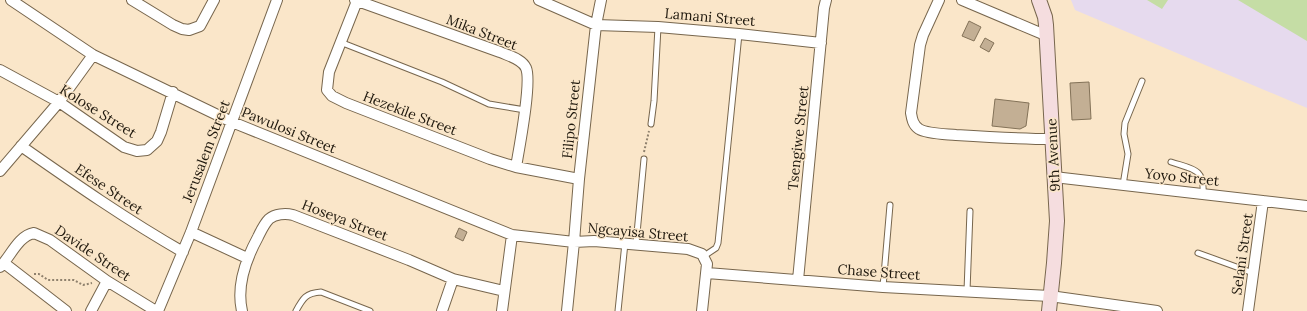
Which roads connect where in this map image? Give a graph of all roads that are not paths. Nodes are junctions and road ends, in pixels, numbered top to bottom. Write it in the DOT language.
graph roads {
  1 [pos="11,0"];
  2 [pos="132,0"];
  3 [pos="214,0"];
  4 [pos="277,0"];
  5 [pos="356,0"];
  6 [pos="539,0"];
  7 [pos="601,0"];
  8 [pos="826,0"];
  9 [pos="939,0"];
  10 [pos="962,0"];
  11 [pos="1039,0"];
  12 [pos="596,25"];
  13 [pos="658,27"];
  14 [pos="739,34"];
  15 [pos="1046,35"];
  16 [pos="340,42"];
  17 [pos="821,43"];
  18 [pos="93,55"];
  19 [pos="2,75"];
  20 [pos="1142,81"];
  21 [pos="173,92"];
  22 [pos="59,102"];
  23 [pos="525,110"];
  24 [pos="232,122"];
  25 [pos="651,124"];
  26 [pos="1052,139"];
  27 [pos="21,146"];
  28 [pos="644,159"];
  29 [pos="1171,162"];
  30 [pos="516,166"];
  31 [pos="0,171"];
  32 [pos="1054,177"];
  33 [pos="579,179"];
  34 [pos="1123,185"];
  35 [pos="1203,194"];
  36 [pos="1263,200"];
  37 [pos="890,205"];
  38 [pos="1307,206"];
  39 [pos="970,211"];
  40 [pos="191,232"];
  41 [pos="512,235"];
  42 [pos="574,242"];
  43 [pos="625,243"];
  44 [pos="636,244"];
  45 [pos="183,252"];
  46 [pos="1198,253"];
  47 [pos="704,256"];
  48 [pos="247,258"];
  49 [pos="2,265"];
  50 [pos="707,273"];
  51 [pos="1253,273"];
  52 [pos="453,279"];
  53 [pos="798,280"];
  54 [pos="108,281"];
  55 [pos="882,287"];
  56 [pos="967,291"];
  57 [pos="504,292"];
  58 [pos="1050,296"];
  59 [pos="66,311"];
  60 [pos="91,311"];
  61 [pos="157,311"];
  62 [pos="242,311"];
  63 [pos="296,311"];
  64 [pos="370,311"];
  65 [pos="442,311"];
  66 [pos="502,311"];
  67 [pos="567,311"];
  68 [pos="618,311"];
  69 [pos="702,311"];
  70 [pos="1049,311"];
  71 [pos="1158,311"];
  72 [pos="1248,311"];
  1 -- 18 [label="street, Pawulosi Street"];
  2 -- 3 [label="street"];
  4 -- 24 [label="street, Jerusalem Street"];
  5 -- 16 [label="street, Hezekile Street"];
  5 -- 23 [label="street, Mika Street"];
  6 -- 12 [label="street"];
  7 -- 12 [label="street, Filipo Street"];
  8 -- 17 [label="street, Tsengiwe Street"];
  9 -- 26 [label="street"];
  10 -- 15 [label="street"];
  11 -- 15 [label="street, 9th Avenue"];
  12 -- 13 [label="street, Lamani Street"];
  12 -- 33 [label="street, Filipo Street"];
  13 -- 14 [label="street, Lamani Street"];
  13 -- 25 [label="lane"];
  14 -- 17 [label="street, Lamani Street"];
  14 -- 47 [label="lane"];
  15 -- 26 [label="street, 9th Avenue"];
  16 -- 23 [label="lane"];
  16 -- 30 [label="street, Hezekile Street"];
  17 -- 53 [label="street, Tsengiwe Street"];
  18 -- 21 [label="street, Pawulosi Street"];
  18 -- 22 [label="street"];
  19 -- 22 [label="street, Kolose Street"];
  20 -- 34 [label="lane"];
  21 -- 22 [label="street, Kolose Street"];
  21 -- 24 [label="street, Pawulosi Street"];
  22 -- 27 [label="street"];
  23 -- 30 [label="street, Mika Street"];
  24 -- 40 [label="street, Jerusalem Street"];
  24 -- 41 [label="street, Pawulosi Street"];
  26 -- 32 [label="street, 9th Avenue"];
  27 -- 31 [label="street"];
  27 -- 45 [label="street, Efese Street"];
  28 -- 44 [label="lane"];
  29 -- 35 [label="lane"];
  30 -- 33 [label="street, Hezekile Street"];
  32 -- 34 [label="street, Yoyo Street"];
  32 -- 58 [label="street, 9th Avenue"];
  33 -- 42 [label="street, Filipo Street"];
  34 -- 35 [label="street, Yoyo Street"];
  35 -- 36 [label="street, Yoyo Street"];
  36 -- 38 [label="street, Yoyo Street"];
  36 -- 51 [label="street, Selani Street"];
  37 -- 55 [label="lane"];
  39 -- 56 [label="lane"];
  40 -- 45 [label="street, Jerusalem Street"];
  40 -- 48 [label="street"];
  41 -- 42 [label="street, Pawulosi Street"];
  41 -- 57 [label="street"];
  42 -- 43 [label="street, Ngcayisa Street"];
  42 -- 67 [label="street, Filipo Street"];
  43 -- 44 [label="street, Ngcayisa Street"];
  43 -- 68 [label="lane"];
  44 -- 47 [label="street, Ngcayisa Street"];
  45 -- 61 [label="street, Jerusalem Street"];
  46 -- 51 [label="lane"];
  47 -- 50 [label="street, Ngcayisa Street"];
  48 -- 52 [label="street, Hoseya Street"];
  48 -- 62 [label="street, Hoseya Street"];
  49 -- 54 [label="street, Davide Street"];
  49 -- 59 [label="street"];
  50 -- 53 [label="street, Chase Street"];
  50 -- 69 [label="street, Ngcayisa Street"];
  51 -- 72 [label="street, Selani Street"];
  52 -- 57 [label="street, Hoseya Street"];
  52 -- 65 [label="street"];
  53 -- 55 [label="street, Chase Street"];
  54 -- 60 [label="street"];
  54 -- 61 [label="street, Davide Street"];
  55 -- 56 [label="street, Chase Street"];
  56 -- 58 [label="street, Chase Street"];
  57 -- 66 [label="street"];
  58 -- 70 [label="street, 9th Avenue"];
  58 -- 71 [label="street, Chase Street"];
  63 -- 64 [label="lane"];
}
